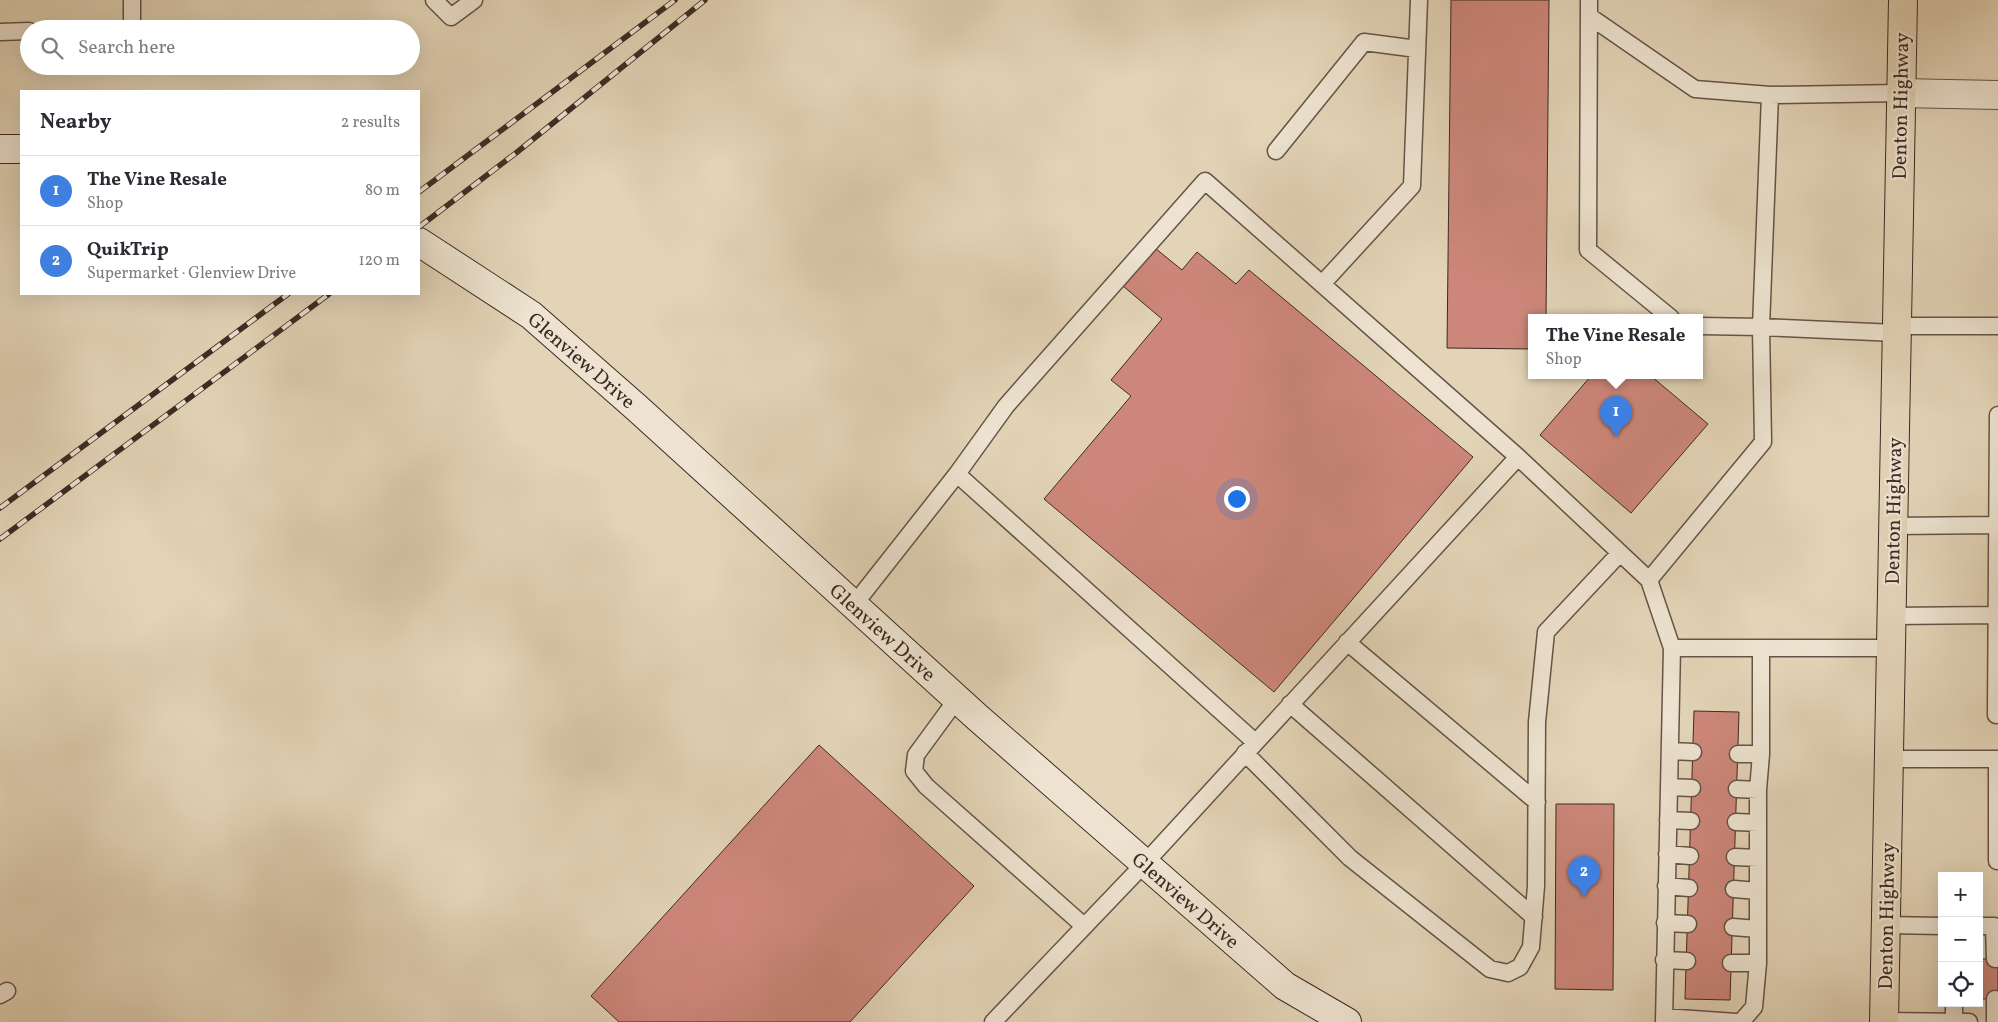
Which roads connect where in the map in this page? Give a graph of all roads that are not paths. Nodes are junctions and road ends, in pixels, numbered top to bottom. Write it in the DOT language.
graph roads {
  1 [pos="132,0"];
  2 [pos="434,0"];
  3 [pos="474,0"];
  4 [pos="1419,0"];
  5 [pos="1903,0"];
  6 [pos="1589,8"];
  7 [pos="132,20"];
  8 [pos="0,32"];
  9 [pos="20,32"];
  10 [pos="1418,49"];
  11 [pos="1900,93"];
  12 [pos="1770,95"];
  13 [pos="1998,95"];
  14 [pos="0,149"];
  15 [pos="20,149"];
  16 [pos="1276,151"];
  17 [pos="420,243"];
  18 [pos="1322,284"];
  19 [pos="1666,314"];
  20 [pos="1703,326"];
  21 [pos="1998,326"];
  22 [pos="1761,327"];
  23 [pos="1896,330"];
  24 [pos="1998,415"];
  25 [pos="1518,457"];
  26 [pos="957,474"];
  27 [pos="1997,524"];
  28 [pos="1893,526"];
  29 [pos="1620,553"];
  30 [pos="1649,580"];
  31 [pos="853,606"];
  32 [pos="1891,616"];
  33 [pos="1997,616"];
  34 [pos="1347,642"];
  35 [pos="1672,648"];
  36 [pos="1761,648"];
  37 [pos="1891,648"];
  38 [pos="957,699"];
  39 [pos="1290,704"];
  40 [pos="1996,715"];
  41 [pos="1250,748"];
  42 [pos="1670,751"];
  43 [pos="1693,752"];
  44 [pos="1738,754"];
  45 [pos="1760,754"];
  46 [pos="1889,759"];
  47 [pos="1669,787"];
  48 [pos="1692,788"];
  49 [pos="1737,789"];
  50 [pos="1758,790"];
  51 [pos="1537,802"];
  52 [pos="1668,820"];
  53 [pos="1691,821"];
  54 [pos="1736,822"];
  55 [pos="1758,823"];
  56 [pos="1667,854"];
  57 [pos="1690,856"];
  58 [pos="1735,857"];
  59 [pos="1758,858"];
  60 [pos="1997,861"];
  61 [pos="1145,863"];
  62 [pos="1666,886"];
  63 [pos="1689,888"];
  64 [pos="1734,889"];
  65 [pos="1758,891"];
  66 [pos="1534,917"];
  67 [pos="1665,923"];
  68 [pos="1688,924"];
  69 [pos="1886,925"];
  70 [pos="1084,926"];
  71 [pos="1938,926"];
  72 [pos="1991,926"];
  73 [pos="1733,927"];
  74 [pos="1758,929"];
  75 [pos="1995,959"];
  76 [pos="1664,960"];
  77 [pos="1687,961"];
  78 [pos="1731,963"];
  79 [pos="1758,963"];
  80 [pos="1995,999"];
  81 [pos="1954,1007"];
  82 [pos="1664,1019"];
  83 [pos="1884,1021"];
  84 [pos="993,1022"];
  85 [pos="1346,1022"];
  86 [pos="1736,1022"];
  87 [pos="1741,1022"];
  88 [pos="1954,1022"];
  89 [pos="1969,1022"];
  90 [pos="1995,1022"];
  1 -- 7 [label="lane"];
  2 -- 3 [label="lane"];
  4 -- 10 [label="lane"];
  5 -- 11 [label="main road, Denton Highway"];
  6 -- 12 [label="lane"];
  6 -- 19 [label="lane"];
  8 -- 9 [label="lane"];
  10 -- 16 [label="lane"];
  10 -- 18 [label="lane"];
  11 -- 12 [label="lane"];
  11 -- 13 [label="main road"];
  11 -- 23 [label="main road, Denton Highway"];
  12 -- 22 [label="lane"];
  14 -- 15 [label="main road"];
  17 -- 31 [label="main road, Glenview Drive"];
  18 -- 25 [label="lane"];
  18 -- 26 [label="lane"];
  20 -- 22 [label="lane"];
  21 -- 23 [label="lane"];
  22 -- 23 [label="lane"];
  22 -- 30 [label="lane"];
  23 -- 28 [label="main road, Denton Highway"];
  24 -- 27 [label="lane"];
  25 -- 29 [label="lane"];
  25 -- 34 [label="lane"];
  26 -- 31 [label="lane"];
  26 -- 41 [label="lane"];
  27 -- 28 [label="lane"];
  27 -- 33 [label="lane"];
  28 -- 32 [label="main road, Denton Highway"];
  29 -- 30 [label="lane"];
  29 -- 51 [label="lane"];
  30 -- 35 [label="lane"];
  31 -- 38 [label="main road, Glenview Drive"];
  32 -- 33 [label="lane"];
  32 -- 37 [label="main road, Denton Highway"];
  33 -- 40 [label="lane"];
  34 -- 39 [label="lane"];
  34 -- 51 [label="lane"];
  35 -- 36 [label="lane"];
  35 -- 42 [label="lane"];
  36 -- 37 [label="lane"];
  36 -- 45 [label="lane"];
  37 -- 46 [label="main road, Denton Highway"];
  38 -- 61 [label="main road, Glenview Drive"];
  38 -- 70 [label="lane"];
  39 -- 41 [label="lane"];
  39 -- 66 [label="lane"];
  41 -- 61 [label="lane"];
  41 -- 66 [label="lane"];
  42 -- 43 [label="lane"];
  42 -- 47 [label="lane"];
  44 -- 45 [label="lane"];
  45 -- 50 [label="lane"];
  46 -- 60 [label="lane"];
  46 -- 69 [label="main road, Denton Highway"];
  47 -- 48 [label="lane"];
  47 -- 52 [label="lane"];
  49 -- 50 [label="lane"];
  50 -- 55 [label="lane"];
  51 -- 66 [label="lane"];
  52 -- 53 [label="lane"];
  52 -- 56 [label="lane"];
  54 -- 55 [label="lane"];
  55 -- 59 [label="lane"];
  56 -- 57 [label="lane"];
  56 -- 62 [label="lane"];
  58 -- 59 [label="lane"];
  59 -- 65 [label="lane"];
  61 -- 70 [label="lane"];
  61 -- 85 [label="main road, Glenview Drive"];
  62 -- 63 [label="lane"];
  62 -- 67 [label="lane"];
  64 -- 65 [label="lane"];
  65 -- 74 [label="lane"];
  67 -- 68 [label="lane"];
  67 -- 76 [label="lane"];
  69 -- 71 [label="lane"];
  69 -- 83 [label="main road, Denton Highway"];
  70 -- 84 [label="lane"];
  72 -- 75 [label="lane"];
  73 -- 74 [label="lane"];
  74 -- 79 [label="lane"];
  76 -- 77 [label="lane"];
  76 -- 82 [label="lane"];
  78 -- 79 [label="lane"];
  79 -- 87 [label="lane"];
  80 -- 90 [label="lane"];
  81 -- 88 [label="lane"];
  82 -- 86 [label="lane"];
  83 -- 88 [label="lane"];
  88 -- 89 [label="lane"];
}
